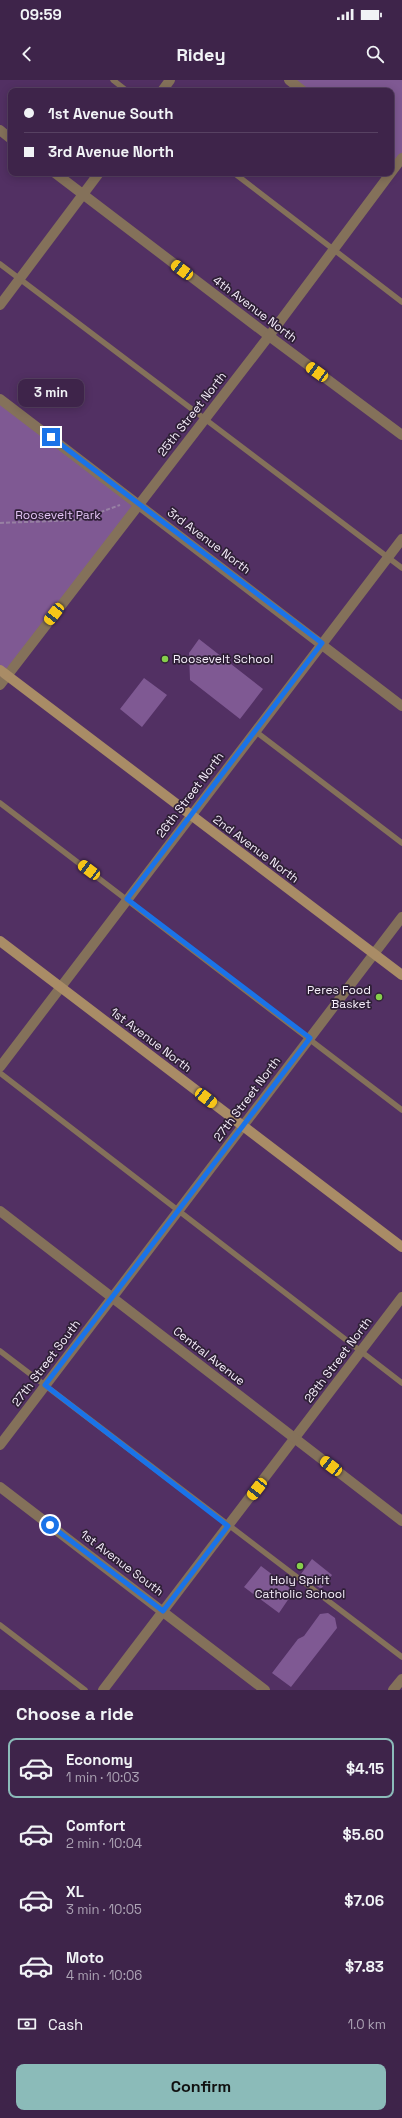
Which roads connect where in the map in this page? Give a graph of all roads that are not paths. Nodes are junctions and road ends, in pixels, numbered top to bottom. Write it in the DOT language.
graph roads {
  1 [pos="113,80"];
  2 [pos="289,80"];
  3 [pos="123,88"];
  4 [pos="299,88"];
  5 [pos="0,130"];
  6 [pos="8,137"];
  7 [pos="59,176"];
  8 [pos="97,176"];
  9 [pos="238,176"];
  10 [pos="387,176"];
  11 [pos="83,194"];
  12 [pos="334,249"];
  13 [pos="0,264"];
  14 [pos="20,279"];
  15 [pos="402,302"];
  16 [pos="0,305"];
  17 [pos="269,336"];
  18 [pos="0,399"];
  19 [pos="204,420"];
  20 [pos="402,435"];
  21 [pos="139,505"];
  22 [pos="402,539"];
  23 [pos="388,557"];
  24 [pos="402,568"];
  25 [pos="322,643"];
  26 [pos="4,672"];
  27 [pos="0,684"];
  28 [pos="402,706"];
  29 [pos="255,732"];
  30 [pos="0,803"];
  31 [pos="190,816"];
  32 [pos="402,843"];
  33 [pos="127,899"];
  34 [pos="402,917"];
  35 [pos="0,941"];
  36 [pos="374,954"];
  37 [pos="402,975"];
  38 [pos="61,987"];
  39 [pos="310,1038"];
  40 [pos="0,1067"];
  41 [pos="0,1073"];
  42 [pos="402,1110"];
  43 [pos="242,1126"];
  44 [pos="178,1210"];
  45 [pos="0,1211"];
  46 [pos="402,1247"];
  47 [pos="112,1297"];
  48 [pos="402,1297"];
  49 [pos="0,1351"];
  50 [pos="361,1352"];
  51 [pos="402,1383"];
  52 [pos="45,1385"];
  53 [pos="296,1439"];
  54 [pos="0,1445"];
  55 [pos="0,1487"];
  56 [pos="402,1521"];
  57 [pos="228,1526"];
  58 [pos="163,1611"];
  59 [pos="0,1625"];
  60 [pos="402,1657"];
  61 [pos="402,1679"];
  62 [pos="85,1690"];
  63 [pos="103,1690"];
  64 [pos="265,1690"];
  65 [pos="393,1690"];
  1 -- 3 [label="lane"];
  2 -- 4 [label="street"];
  5 -- 6 [label="street"];
  7 -- 11 [label="street, 4th Avenue North"];
  8 -- 11 [label="street"];
  9 -- 12 [label="lane"];
  10 -- 12 [label="street, 25th Street North"];
  11 -- 14 [label="street"];
  11 -- 17 [label="street, 4th Avenue North"];
  12 -- 15 [label="lane"];
  12 -- 17 [label="street, 25th Street North"];
  13 -- 14 [label="lane"];
  14 -- 16 [label="street"];
  14 -- 19 [label="lane"];
  17 -- 19 [label="street, 25th Street North"];
  17 -- 20 [label="street, 4th Avenue North"];
  18 -- 21 [label="street, 3rd Avenue North"];
  19 -- 21 [label="street, 25th Street North"];
  19 -- 23 [label="lane"];
  21 -- 25 [label="street, 3rd Avenue North"];
  21 -- 26 [label="street, 25th Street North"];
  22 -- 23 [label="street, 26th Street North"];
  23 -- 24 [label="lane"];
  23 -- 25 [label="street, 26th Street North"];
  25 -- 28 [label="street, 3rd Avenue North"];
  25 -- 29 [label="street, 26th Street North"];
  26 -- 27 [label="street, 25th Street North"];
  26 -- 31 [label="main road, 2nd Avenue North"];
  29 -- 31 [label="street, 26th Street North"];
  29 -- 32 [label="lane"];
  30 -- 33 [label="lane"];
  31 -- 33 [label="street, 26th Street North"];
  31 -- 36 [label="main road, 2nd Avenue North"];
  33 -- 38 [label="street, 26th Street North"];
  33 -- 39 [label="lane"];
  34 -- 36 [label="street, 27th Street North"];
  35 -- 38 [label="main road, 1st Avenue North"];
  36 -- 37 [label="main road, 2nd Avenue North"];
  36 -- 39 [label="street, 27th Street North"];
  38 -- 40 [label="street, 26th Street North"];
  38 -- 43 [label="main road, 1st Avenue North"];
  39 -- 42 [label="lane"];
  39 -- 43 [label="street, 27th Street North"];
  41 -- 44 [label="lane"];
  43 -- 44 [label="street, 27th Street North"];
  43 -- 46 [label="main road, 1st Avenue North"];
  44 -- 47 [label="street, 27th Street North"];
  44 -- 50 [label="lane"];
  45 -- 47 [label="street, Central Avenue"];
  47 -- 52 [label="street, 27th Street South"];
  47 -- 53 [label="street, Central Avenue"];
  48 -- 50 [label="street, 28th Street North"];
  49 -- 52 [label="lane"];
  50 -- 51 [label="lane"];
  50 -- 53 [label="street, 28th Street North"];
  52 -- 54 [label="street, 27th Street South"];
  52 -- 57 [label="lane"];
  53 -- 56 [label="street, Central Avenue"];
  53 -- 57 [label="street, 28th Street North"];
  55 -- 58 [label="street, 1st Avenue South"];
  57 -- 58 [label="street, 28th Street North"];
  57 -- 60 [label="lane"];
  58 -- 63 [label="street, 28th Street North"];
  58 -- 64 [label="street, 1st Avenue South"];
  59 -- 62 [label="lane"];
  61 -- 65 [label="street"];
}
